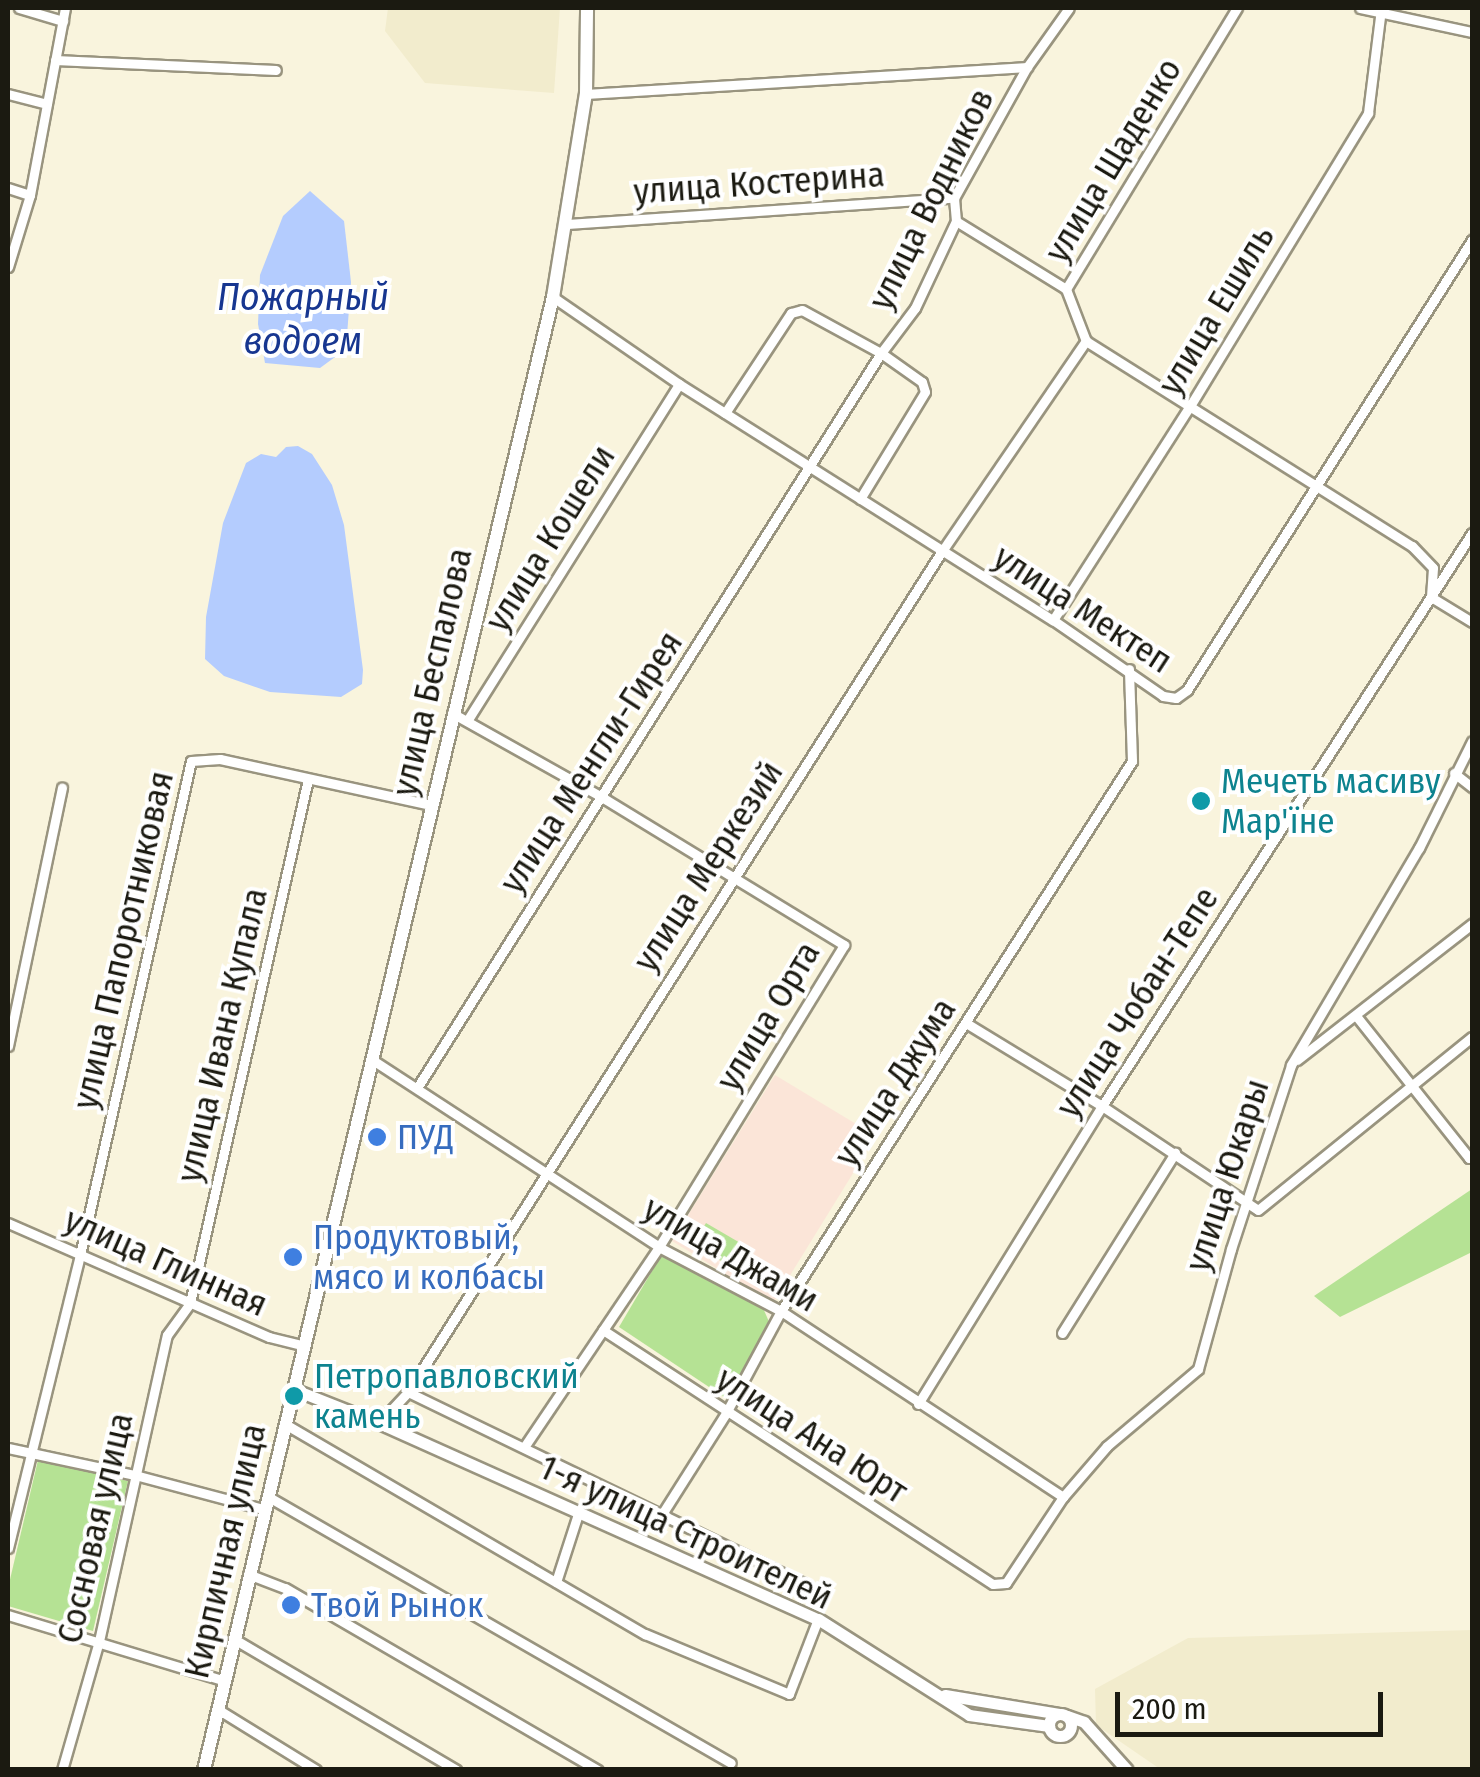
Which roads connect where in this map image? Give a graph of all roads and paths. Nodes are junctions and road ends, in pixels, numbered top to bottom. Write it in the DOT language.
graph roads {
  1 [pos="19,8"];
  2 [pos="65,8"];
  3 [pos="587,8"];
  4 [pos="1069,8"];
  5 [pos="1238,8"];
  6 [pos="1360,8"];
  7 [pos="1381,9"];
  8 [pos="63,21"];
  9 [pos="1472,32"];
  10 [pos="56,60"];
  11 [pos="1027,67"];
  12 [pos="276,70"];
  13 [pos="8,94"];
  14 [pos="586,94"];
  15 [pos="47,104"];
  16 [pos="8,188"];
  17 [pos="30,195"];
  18 [pos="954,198"];
  19 [pos="956,220"];
  20 [pos="568,224"];
  21 [pos="1472,240"];
  22 [pos="8,266"];
  23 [pos="1066,289"];
  24 [pos="552,297"];
  25 [pos="1086,341"];
  26 [pos="881,353"];
  27 [pos="679,384"];
  28 [pos="1190,406"];
  29 [pos="725,413"];
  30 [pos="813,468"];
  31 [pos="1317,488"];
  32 [pos="860,499"];
  33 [pos="1472,533"];
  34 [pos="942,551"];
  35 [pos="1431,597"];
  36 [pos="1053,620"];
  37 [pos="1472,622"];
  38 [pos="1128,670"];
  39 [pos="452,713"];
  40 [pos="468,721"];
  41 [pos="1472,741"];
  42 [pos="1454,773"];
  43 [pos="308,779"];
  44 [pos="1472,787"];
  45 [pos="62,788"];
  46 [pos="600,796"];
  47 [pos="432,805"];
  48 [pos="734,879"];
  49 [pos="1472,924"];
  50 [pos="1357,1017"];
  51 [pos="966,1023"];
  52 [pos="1472,1037"];
  53 [pos="8,1046"];
  54 [pos="370,1059"];
  55 [pos="1291,1065"];
  56 [pos="1414,1084"];
  57 [pos="417,1088"];
  58 [pos="1102,1106"];
  59 [pos="1175,1153"];
  60 [pos="1472,1155"];
  61 [pos="544,1172"];
  62 [pos="1250,1201"];
  63 [pos="8,1223"];
  64 [pos="659,1247"];
  65 [pos="80,1254"];
  66 [pos="190,1303"];
  67 [pos="781,1311"];
  68 [pos="602,1330"];
  69 [pos="1062,1333"];
  70 [pos="304,1346"];
  71 [pos="293,1389"];
  72 [pos="408,1392"];
  73 [pos="918,1404"];
  74 [pos="726,1413"];
  75 [pos="379,1422"];
  76 [pos="285,1424"];
  77 [pos="524,1447"];
  78 [pos="8,1448"];
  79 [pos="30,1454"];
  80 [pos="135,1475"];
  81 [pos="1063,1497"];
  82 [pos="265,1503"];
  83 [pos="579,1511"];
  84 [pos="662,1514"];
  85 [pos="8,1548"];
  86 [pos="248,1574"];
  87 [pos="556,1582"];
  88 [pos="806,1584"];
  89 [pos="993,1584"];
  90 [pos="8,1616"];
  91 [pos="818,1619"];
  92 [pos="234,1639"];
  93 [pos="100,1641"];
  94 [pos="225,1681"];
  95 [pos="918,1683"];
  96 [pos="218,1710"];
  97 [pos="1063,1715"];
  98 [pos="1084,1722"];
  99 [pos="1049,1726"];
  100 [pos="1066,1734"];
  101 [pos="731,1763"];
  102 [pos="62,1770"];
  103 [pos="204,1770"];
  104 [pos="316,1770"];
  105 [pos="456,1770"];
  106 [pos="598,1770"];
  107 [pos="1127,1770"];
  1 -- 8 [label="street"];
  2 -- 8 [label="street"];
  3 -- 14 [label="main road, улица Беспалова"];
  4 -- 11 [label="street, улица Водников"];
  5 -- 23 [label="street, улица Щаденко"];
  6 -- 7 [label="street"];
  7 -- 9 [label="street"];
  7 -- 28 [label="street, улица Ешиль"];
  8 -- 10 [label="street"];
  10 -- 12 [label="street"];
  10 -- 15 [label="street"];
  11 -- 14 [label="street"];
  11 -- 18 [label="street, улица Водников"];
  13 -- 15 [label="street"];
  14 -- 20 [label="main road, улица Беспалова"];
  15 -- 17 [label="street"];
  16 -- 17 [label="street"];
  17 -- 22 [label="street"];
  18 -- 19 [label="street, улица Водников"];
  18 -- 20 [label="street, улица Костерина"];
  19 -- 23 [label="street"];
  19 -- 26 [label="street, улица Водников"];
  20 -- 24 [label="main road, улица Беспалова"];
  21 -- 31 [label="street, улица Мектеп"];
  23 -- 25 [label="street"];
  24 -- 27 [label="street, улица Мектеп"];
  24 -- 39 [label="main road, улица Беспалова"];
  25 -- 28 [label="street"];
  25 -- 34 [label="street, улица Меркезий"];
  26 -- 29 [label="street"];
  26 -- 30 [label="street, улица Водников"];
  26 -- 32 [label="street"];
  27 -- 29 [label="street, улица Мектеп"];
  27 -- 40 [label="street, улица Кошели"];
  28 -- 31 [label="street"];
  28 -- 36 [label="street, улица Ешиль"];
  29 -- 30 [label="street, улица Мектеп"];
  30 -- 32 [label="street, улица Мектеп"];
  30 -- 46 [label="street, улица Менгли-Гирея"];
  31 -- 35 [label="street"];
  31 -- 38 [label="street, улица Мектеп"];
  32 -- 34 [label="street, улица Мектеп"];
  33 -- 35 [label="street, улица Чобан-Тепе"];
  34 -- 36 [label="street, улица Мектеп"];
  34 -- 48 [label="street, улица Меркезий"];
  35 -- 37 [label="street"];
  35 -- 58 [label="street, улица Чобан-Тепе"];
  36 -- 38 [label="street, улица Мектеп"];
  38 -- 51 [label="street, улица Джума"];
  39 -- 40 [label="street, улица Орта"];
  39 -- 47 [label="main road, улица Беспалова"];
  40 -- 46 [label="street, улица Орта"];
  41 -- 42 [label="street, улица Юкары"];
  42 -- 44 [label="street"];
  42 -- 55 [label="street, улица Юкары"];
  43 -- 47 [label="street, улица Папоротниковая"];
  43 -- 65 [label="street, улица Папоротниковая"];
  43 -- 66 [label="street, улица Ивана Купала"];
  45 -- 53 [label="street"];
  46 -- 48 [label="street, улица Орта"];
  46 -- 57 [label="street, улица Менгли-Гирея"];
  47 -- 54 [label="main road, улица Беспалова"];
  48 -- 61 [label="street, улица Меркезий"];
  48 -- 64 [label="street, улица Орта"];
  49 -- 50 [label="street"];
  50 -- 55 [label="street"];
  50 -- 56 [label="street"];
  51 -- 58 [label="street"];
  51 -- 67 [label="street, улица Джума"];
  52 -- 56 [label="street"];
  54 -- 57 [label="street, улица Джами"];
  54 -- 70 [label="main road, улица Беспалова"];
  55 -- 62 [label="street, улица Юкары"];
  56 -- 60 [label="street"];
  56 -- 62 [label="street"];
  57 -- 61 [label="street, улица Джами"];
  58 -- 59 [label="street"];
  58 -- 73 [label="street, улица Чобан-Тепе"];
  59 -- 62 [label="street"];
  59 -- 69 [label="street"];
  61 -- 64 [label="street, улица Джами"];
  61 -- 72 [label="street, улица Меркезий"];
  62 -- 81 [label="street, улица Юкары"];
  63 -- 65 [label="street, улица Глинная"];
  64 -- 67 [label="street, улица Джами"];
  64 -- 68 [label="street, улица Орта"];
  65 -- 66 [label="street, улица Глинная"];
  65 -- 79 [label="street"];
  66 -- 70 [label="street, улица Глинная"];
  66 -- 80 [label="street, Сосновая улица"];
  67 -- 73 [label="street, улица Джами"];
  67 -- 74 [label="street, улица Джума"];
  68 -- 74 [label="street, улица Ана Юрт"];
  68 -- 77 [label="street, улица Орта"];
  70 -- 71 [label="main road, Кирпичная улица"];
  71 -- 75 [label="street, 1-я улица Строителей"];
  71 -- 76 [label="main road, Кирпичная улица"];
  72 -- 75 [label="street, улица Меркезий"];
  72 -- 77 [label="street"];
  73 -- 81 [label="street, улица Джами"];
  74 -- 84 [label="street, улица Джума"];
  74 -- 89 [label="street, улица Ана Юрт"];
  75 -- 83 [label="street, 1-я улица Строителей"];
  76 -- 82 [label="main road, Кирпичная улица"];
  76 -- 87 [label="street"];
  77 -- 84 [label="street"];
  78 -- 79 [label="street"];
  79 -- 80 [label="street"];
  79 -- 85 [label="street"];
  80 -- 82 [label="street"];
  80 -- 93 [label="street, Сосновая улица"];
  81 -- 89 [label="street, улица Юкары"];
  82 -- 86 [label="main road, Кирпичная улица"];
  82 -- 101 [label="street"];
  83 -- 87 [label="street"];
  83 -- 91 [label="street, 1-я улица Строителей"];
  84 -- 88 [label="street"];
  86 -- 92 [label="main road, Кирпичная улица"];
  86 -- 106 [label="street"];
  87 -- 91 [label="street"];
  90 -- 93 [label="street"];
  91 -- 95 [label="street, 1-я улица Строителей"];
  92 -- 94 [label="main road, Кирпичная улица"];
  92 -- 105 [label="street"];
  93 -- 94 [label="street"];
  93 -- 102 [label="street, Сосновая улица"];
  94 -- 96 [label="main road, Кирпичная улица"];
  95 -- 97 [label="street"];
  95 -- 99 [label="street, 1-я улица Строителей"];
  96 -- 103 [label="main road, Кирпичная улица"];
  96 -- 104 [label="street"];
  97 -- 98 [label="street"];
  97 -- 99 [label="street"];
  97 -- 100 [label="street"];
  98 -- 100 [label="street"];
  98 -- 107 [label="street"];
  99 -- 100 [label="street"];
}
